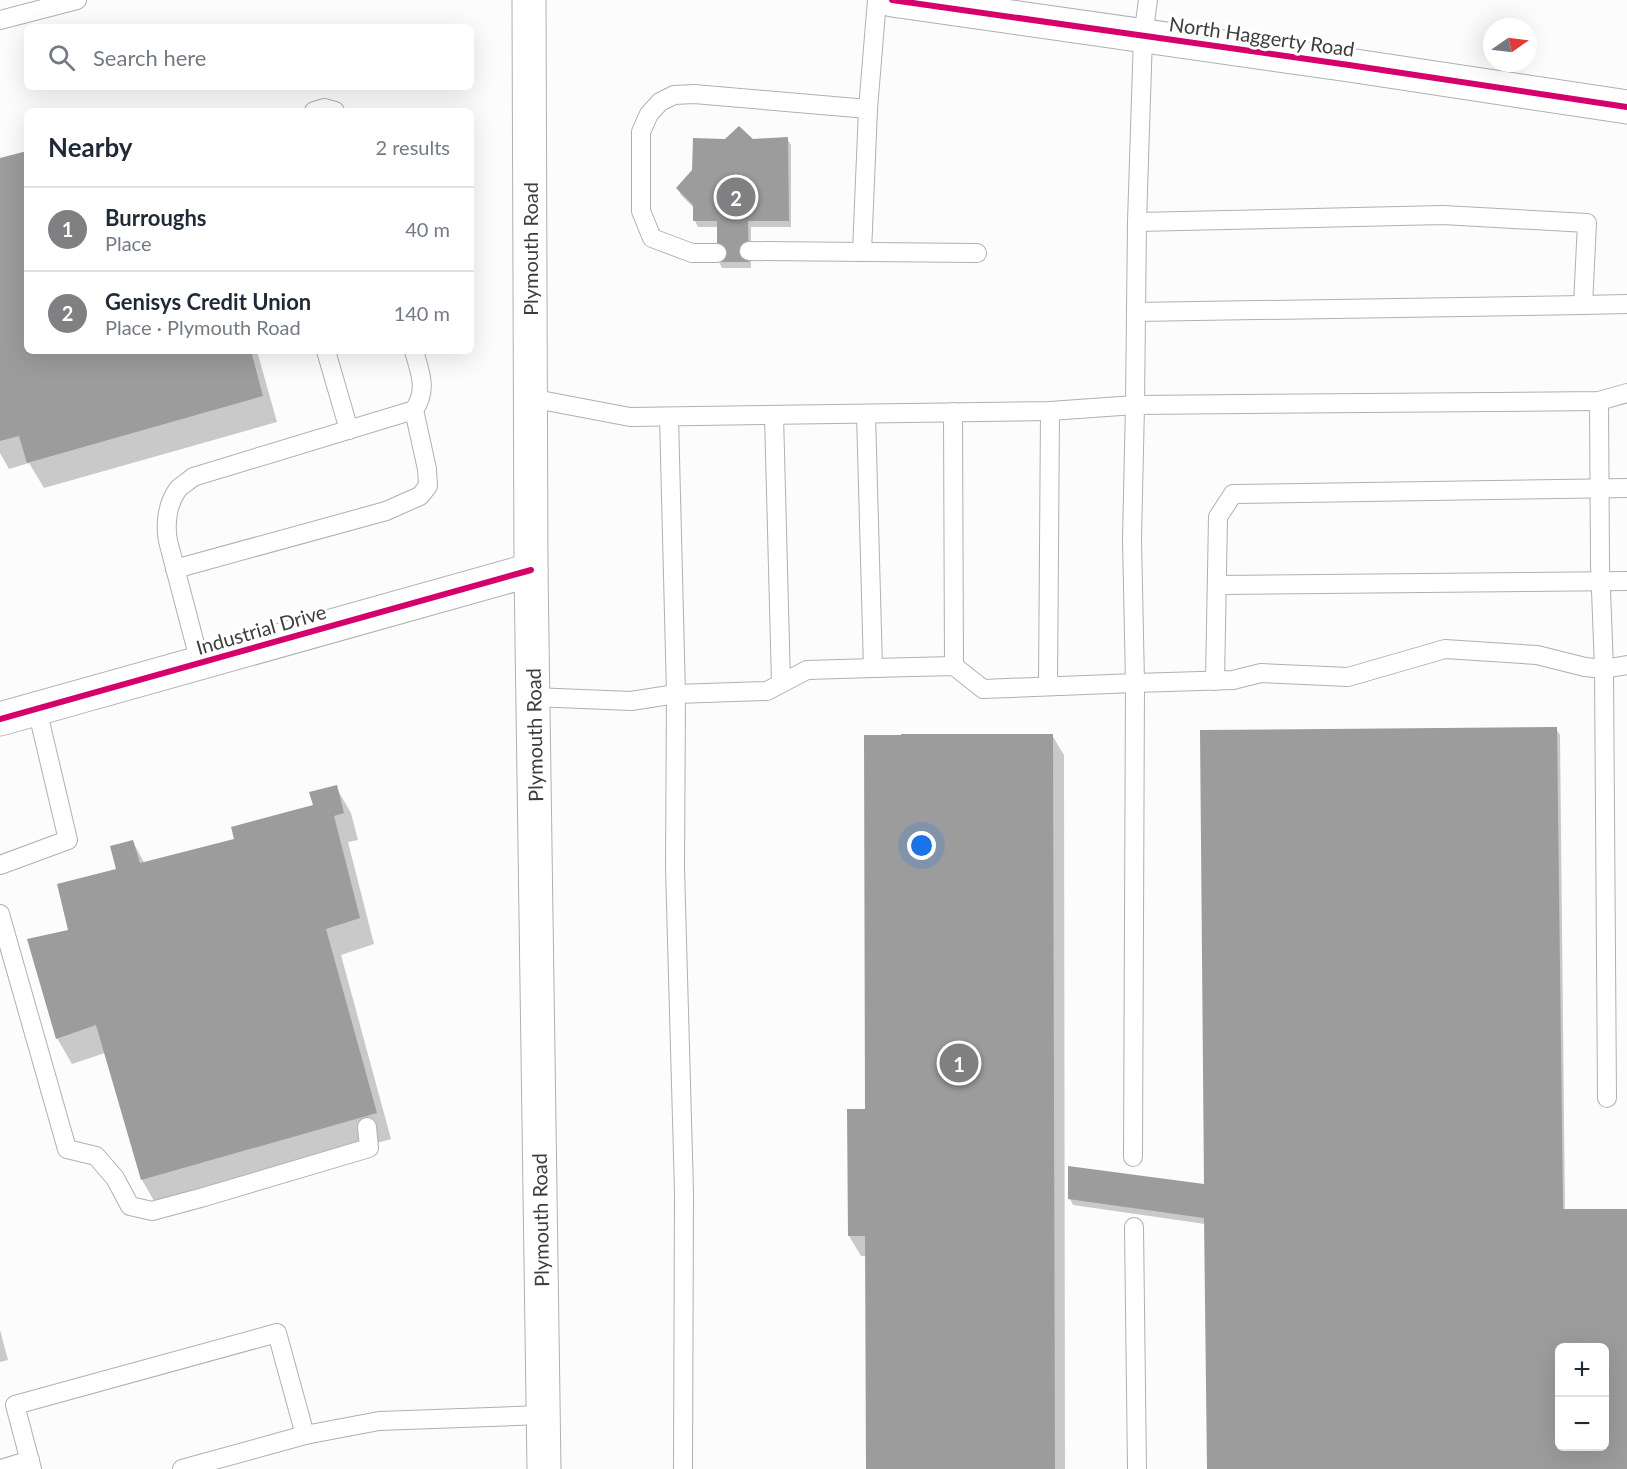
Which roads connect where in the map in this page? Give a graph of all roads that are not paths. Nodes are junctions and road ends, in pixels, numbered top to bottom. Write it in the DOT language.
graph roads {
  1 [pos="77,0"];
  2 [pos="529,0"];
  3 [pos="877,0"];
  4 [pos="892,0"];
  5 [pos="1148,0"];
  6 [pos="0,20"];
  7 [pos="1143,36"];
  8 [pos="1627,107"];
  9 [pos="868,109"];
  10 [pos="1137,222"];
  11 [pos="749,251"];
  12 [pos="862,252"];
  13 [pos="717,253"];
  14 [pos="977,254"];
  15 [pos="1627,304"];
  16 [pos="1583,305"];
  17 [pos="1136,312"];
  18 [pos="327,354"];
  19 [pos="415,354"];
  20 [pos="1627,393"];
  21 [pos="530,398"];
  22 [pos="1599,402"];
  23 [pos="1135,405"];
  24 [pos="414,410"];
  25 [pos="1050,411"];
  26 [pos="953,412"];
  27 [pos="866,414"];
  28 [pos="774,415"];
  29 [pos="669,417"];
  30 [pos="349,430"];
  31 [pos="1627,488"];
  32 [pos="1599,489"];
  33 [pos="175,569"];
  34 [pos="531,570"];
  35 [pos="1627,581"];
  36 [pos="1601,582"];
  37 [pos="1217,585"];
  38 [pos="200,663"];
  39 [pos="1627,665"];
  40 [pos="954,666"];
  41 [pos="873,668"];
  42 [pos="1604,669"];
  43 [pos="1215,681"];
  44 [pos="781,683"];
  45 [pos="1135,683"];
  46 [pos="1048,686"];
  47 [pos="676,694"];
  48 [pos="533,697"];
  49 [pos="37,709"];
  50 [pos="0,719"];
  51 [pos="0,865"];
  52 [pos="0,914"];
  53 [pos="1607,1098"];
  54 [pos="367,1127"];
  55 [pos="1132,1158"];
  56 [pos="1134,1227"];
  57 [pos="543,1415"];
  58 [pos="305,1435"];
  59 [pos="31,1464"];
  60 [pos="1,1469"];
  61 [pos="182,1469"];
  62 [pos="544,1469"];
  63 [pos="683,1469"];
  64 [pos="1137,1469"];
  1 -- 6 [label="lane"];
  2 -- 21 [label="main road, Plymouth Road"];
  3 -- 9 [label="lane"];
  4 -- 7 [label="main road, North Haggerty Road"];
  5 -- 7 [label="lane"];
  7 -- 8 [label="main road, North Haggerty Road"];
  7 -- 10 [label="lane"];
  9 -- 12 [label="lane"];
  9 -- 13 [label="lane"];
  10 -- 16 [label="lane"];
  10 -- 17 [label="lane"];
  11 -- 12 [label="lane"];
  12 -- 14 [label="lane"];
  15 -- 16 [label="lane"];
  16 -- 17 [label="lane"];
  17 -- 23 [label="lane"];
  18 -- 30 [label="lane"];
  19 -- 24 [label="lane"];
  20 -- 22 [label="lane"];
  21 -- 29 [label="lane"];
  21 -- 34 [label="main road, Plymouth Road"];
  22 -- 23 [label="lane"];
  22 -- 32 [label="lane"];
  23 -- 25 [label="lane"];
  23 -- 45 [label="lane"];
  24 -- 30 [label="lane"];
  24 -- 33 [label="lane"];
  25 -- 26 [label="lane"];
  25 -- 46 [label="lane"];
  26 -- 27 [label="lane"];
  26 -- 40 [label="lane"];
  27 -- 28 [label="lane"];
  27 -- 41 [label="lane"];
  28 -- 29 [label="lane"];
  28 -- 44 [label="lane"];
  29 -- 47 [label="lane"];
  30 -- 33 [label="lane"];
  31 -- 32 [label="lane"];
  32 -- 36 [label="lane"];
  32 -- 37 [label="lane"];
  33 -- 38 [label="lane"];
  34 -- 38 [label="main road, Industrial Drive"];
  34 -- 48 [label="main road, Plymouth Road"];
  35 -- 36 [label="lane"];
  36 -- 37 [label="lane"];
  36 -- 42 [label="lane"];
  37 -- 43 [label="lane"];
  38 -- 49 [label="main road, Industrial Drive"];
  39 -- 42 [label="lane"];
  40 -- 41 [label="lane"];
  40 -- 46 [label="lane"];
  41 -- 44 [label="lane"];
  42 -- 43 [label="lane"];
  42 -- 53 [label="lane"];
  43 -- 45 [label="lane"];
  44 -- 47 [label="lane"];
  45 -- 46 [label="lane"];
  45 -- 55 [label="lane"];
  47 -- 48 [label="lane"];
  47 -- 63 [label="lane"];
  48 -- 57 [label="main road, Plymouth Road"];
  49 -- 50 [label="main road, Industrial Drive"];
  49 -- 51 [label="lane"];
  52 -- 54 [label="lane"];
  56 -- 64 [label="lane"];
  57 -- 58 [label="lane"];
  57 -- 62 [label="main road, Plymouth Road"];
  58 -- 59 [label="lane"];
  58 -- 61 [label="lane"];
  59 -- 60 [label="lane"];
}
